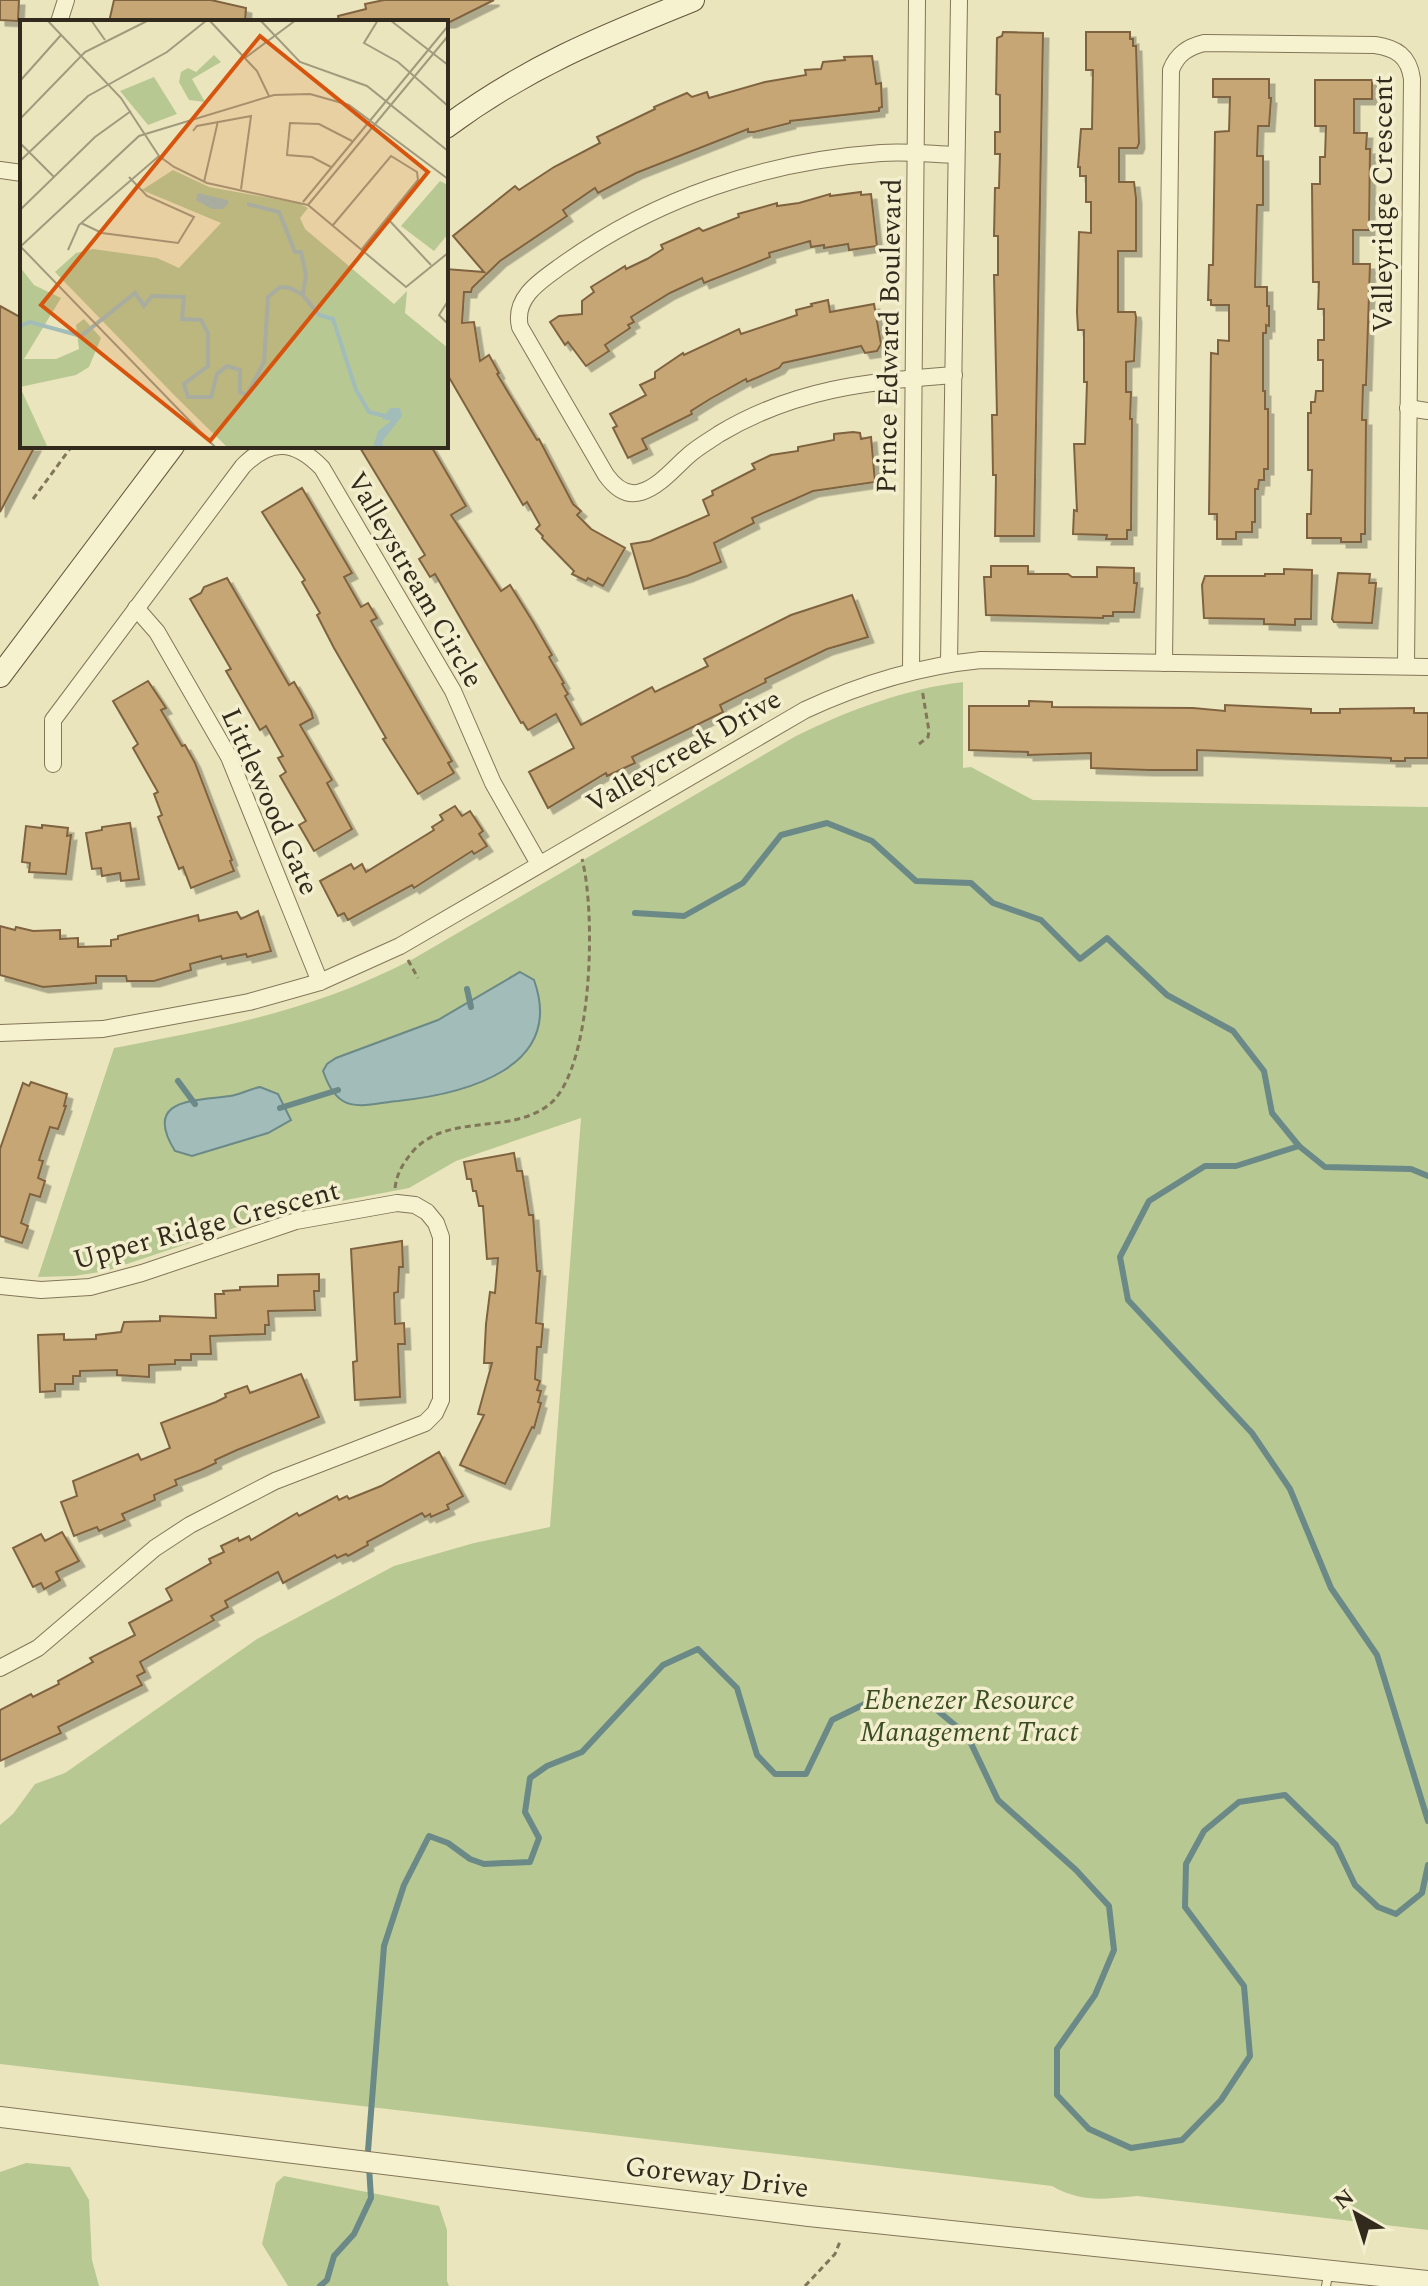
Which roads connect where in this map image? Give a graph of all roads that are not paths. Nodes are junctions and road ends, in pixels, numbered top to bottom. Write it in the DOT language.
graph roads {
  1 [pos="66,0"];
  2 [pos="693,0"];
  3 [pos="917,0"];
  4 [pos="959,0"];
  5 [pos="60,20"];
  6 [pos="448,126"];
  7 [pos="916,154"];
  8 [pos="955,155"];
  9 [pos="954,375"];
  10 [pos="912,378"];
  11 [pos="1408,408"];
  12 [pos="1428,411"];
  13 [pos="171,448"];
  14 [pos="268,448"];
  15 [pos="292,448"];
  16 [pos="136,608"];
  17 [pos="949,663"];
  18 [pos="1164,663"];
  19 [pos="1406,666"];
  20 [pos="1428,667"];
  21 [pos="911,671"];
  22 [pos="0,676"];
  23 [pos="53,764"];
  24 [pos="539,864"];
  25 [pos="320,982"];
  26 [pos="0,1033"];
  27 [pos="0,1286"];
  28 [pos="0,1668"];
  29 [pos="0,2117"];
  30 [pos="1328,2278"];
  31 [pos="1374,2280"];
  32 [pos="1428,2281"];
  1 -- 5 [label="street"];
  2 -- 6 [label="main road"];
  3 -- 7 [label="street, Prince Edward Boulevard"];
  4 -- 8 [label="street"];
  7 -- 8 [label="street"];
  7 -- 10 [label="street, Prince Edward Boulevard"];
  7 -- 10 [label="street"];
  8 -- 9 [label="street"];
  9 -- 10 [label="street"];
  9 -- 17 [label="street"];
  10 -- 21 [label="street, Prince Edward Boulevard"];
  11 -- 12 [label="street"];
  11 -- 18 [label="street, Valleyridge Crescent"];
  11 -- 19 [label="street, Valleyridge Crescent"];
  13 -- 22 [label="main road"];
  14 -- 16 [label="street, Valleystream Circle"];
  15 -- 24 [label="street, Valleystream Circle"];
  16 -- 23 [label="street, Valleystream Circle"];
  16 -- 25 [label="street, Littlewood Gate"];
  17 -- 18 [label="street, Valleycreek Drive"];
  17 -- 21 [label="street, Valleycreek Drive"];
  18 -- 19 [label="street, Valleycreek Drive"];
  19 -- 20 [label="street, Valleycreek Drive"];
  21 -- 24 [label="street, Valleycreek Drive"];
  24 -- 25 [label="street, Valleycreek Drive"];
  25 -- 26 [label="street, Valleycreek Drive"];
  27 -- 28 [label="street, Upper Ridge Crescent"];
  29 -- 30 [label="street, Goreway Drive"];
  30 -- 31 [label="street, Goreway Drive"];
  31 -- 32 [label="street, Goreway Drive"];
}
